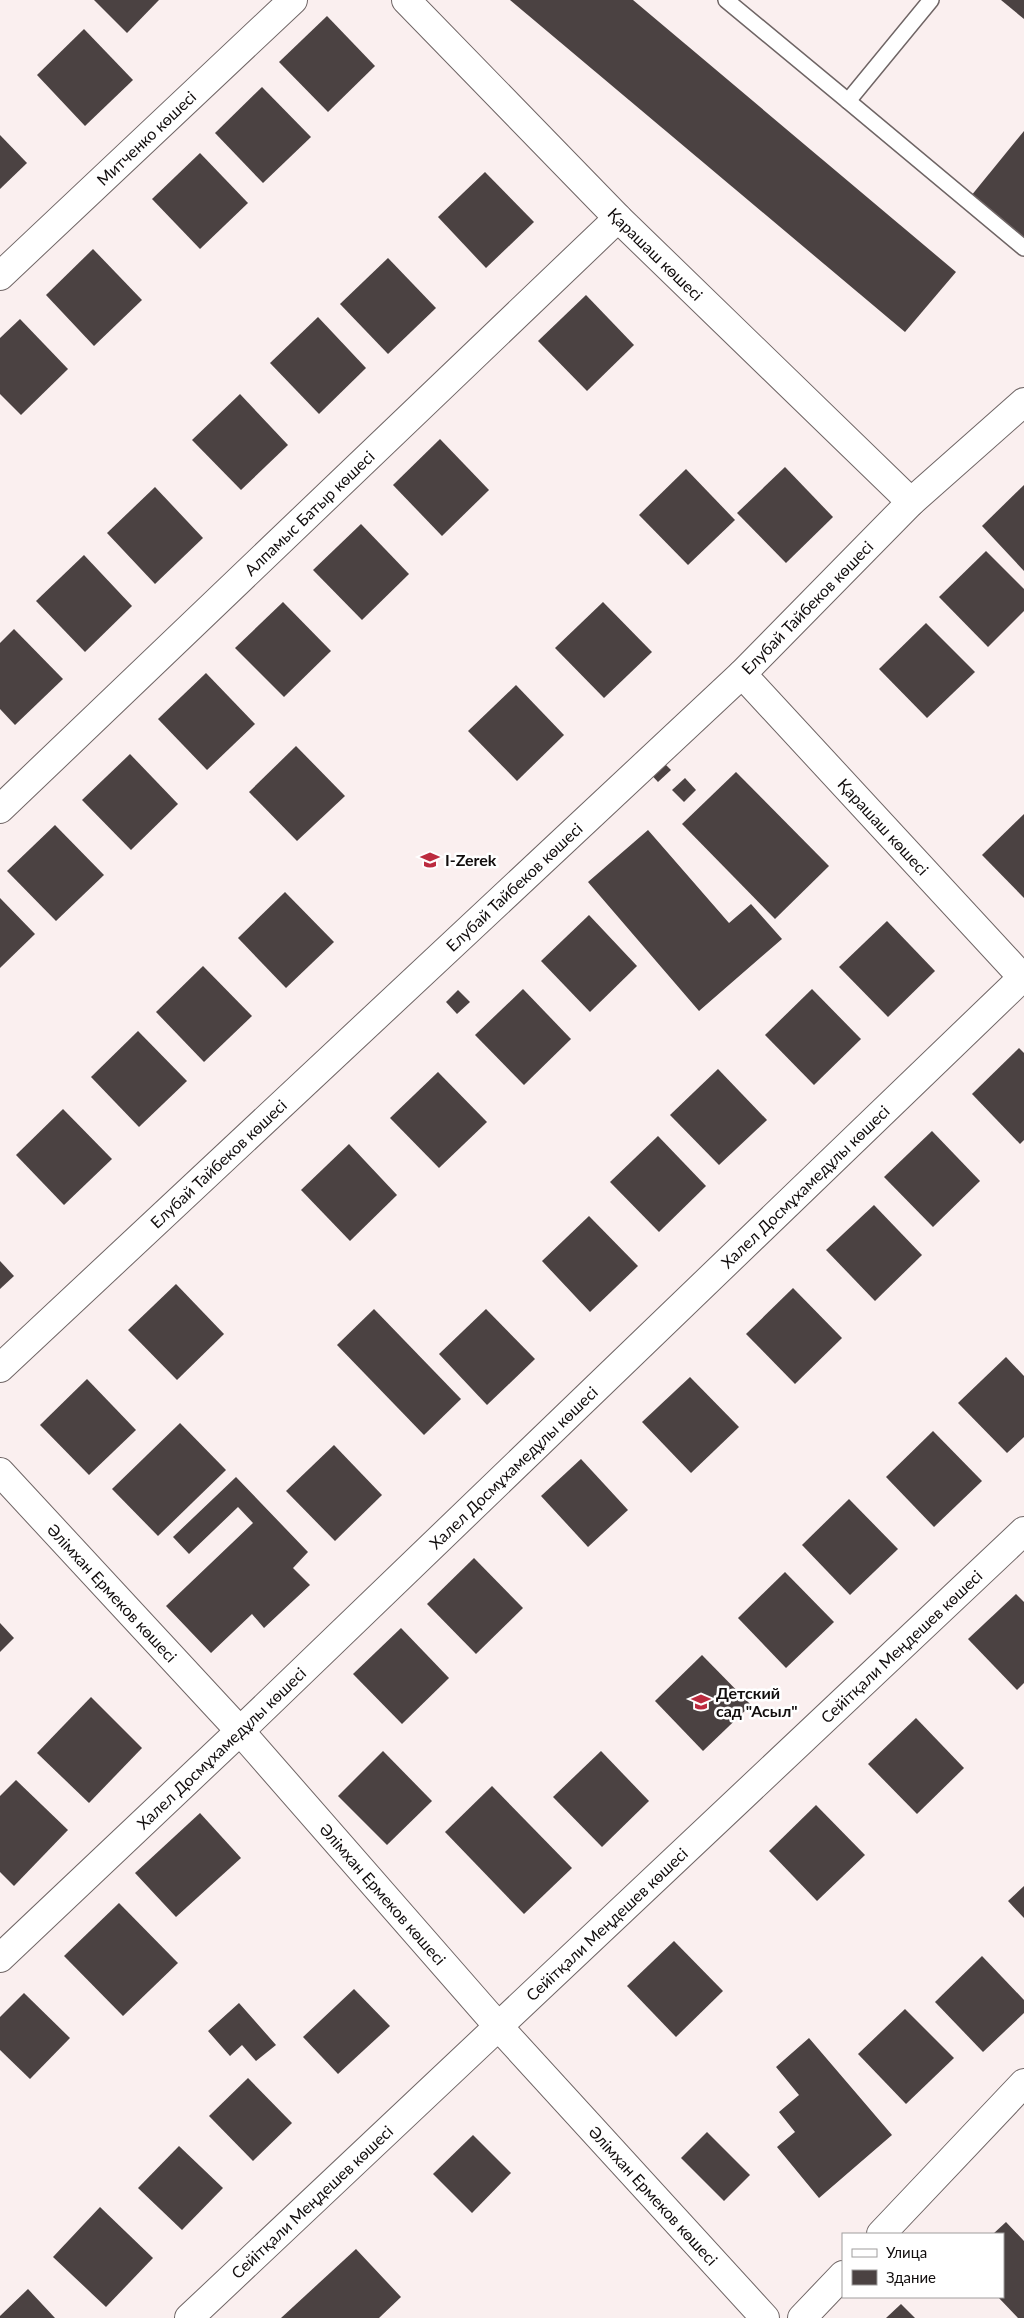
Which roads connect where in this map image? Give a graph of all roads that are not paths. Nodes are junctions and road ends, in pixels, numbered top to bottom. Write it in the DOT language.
graph roads {
  1 [pos="293,0"];
  2 [pos="406,0"];
  3 [pos="726,0"];
  4 [pos="931,0"];
  5 [pos="848,101"];
  6 [pos="618,218"];
  7 [pos="1024,248"];
  8 [pos="0,276"];
  9 [pos="1024,402"];
  10 [pos="911,502"];
  11 [pos="742,674"];
  12 [pos="0,809"];
  13 [pos="1024,977"];
  14 [pos="0,1368"];
  15 [pos="0,1472"];
  16 [pos="1024,1531"];
  17 [pos="240,1732"];
  18 [pos="0,1958"];
  19 [pos="498,2026"];
  20 [pos="1024,2083"];
  21 [pos="883,2233"];
  22 [pos="842,2276"];
  23 [pos="189,2318"];
  24 [pos="765,2318"];
  25 [pos="802,2318"];
  1 -- 8 [label="street, Митченко көшесі"];
  2 -- 6 [label="street, Қарашаш көшесі"];
  3 -- 5 [label="lane"];
  4 -- 5 [label="lane"];
  5 -- 7 [label="lane"];
  6 -- 10 [label="street, Қарашаш көшесі"];
  6 -- 12 [label="street, Алпамыс Батыр көшесі"];
  9 -- 10 [label="street, Елубай Тайбеков көшесі"];
  10 -- 11 [label="street, Елубай Тайбеков көшесі"];
  11 -- 13 [label="street, Қарашаш көшесі"];
  11 -- 14 [label="street, Елубай Тайбеков көшесі"];
  13 -- 17 [label="street, Халел Досмұхамедұлы көшесі"];
  15 -- 17 [label="street, Әлімхан Ермеков көшесі"];
  16 -- 19 [label="street, Сейітқали Меңдешев көшесі"];
  17 -- 18 [label="street, Халел Досмұхамедұлы көшесі"];
  17 -- 19 [label="street, Әлімхан Ермеков көшесі"];
  19 -- 23 [label="street, Сейітқали Меңдешев көшесі"];
  19 -- 24 [label="street, Әлімхан Ермеков көшесі"];
  20 -- 21 [label="street"];
  22 -- 25 [label="street"];
}
